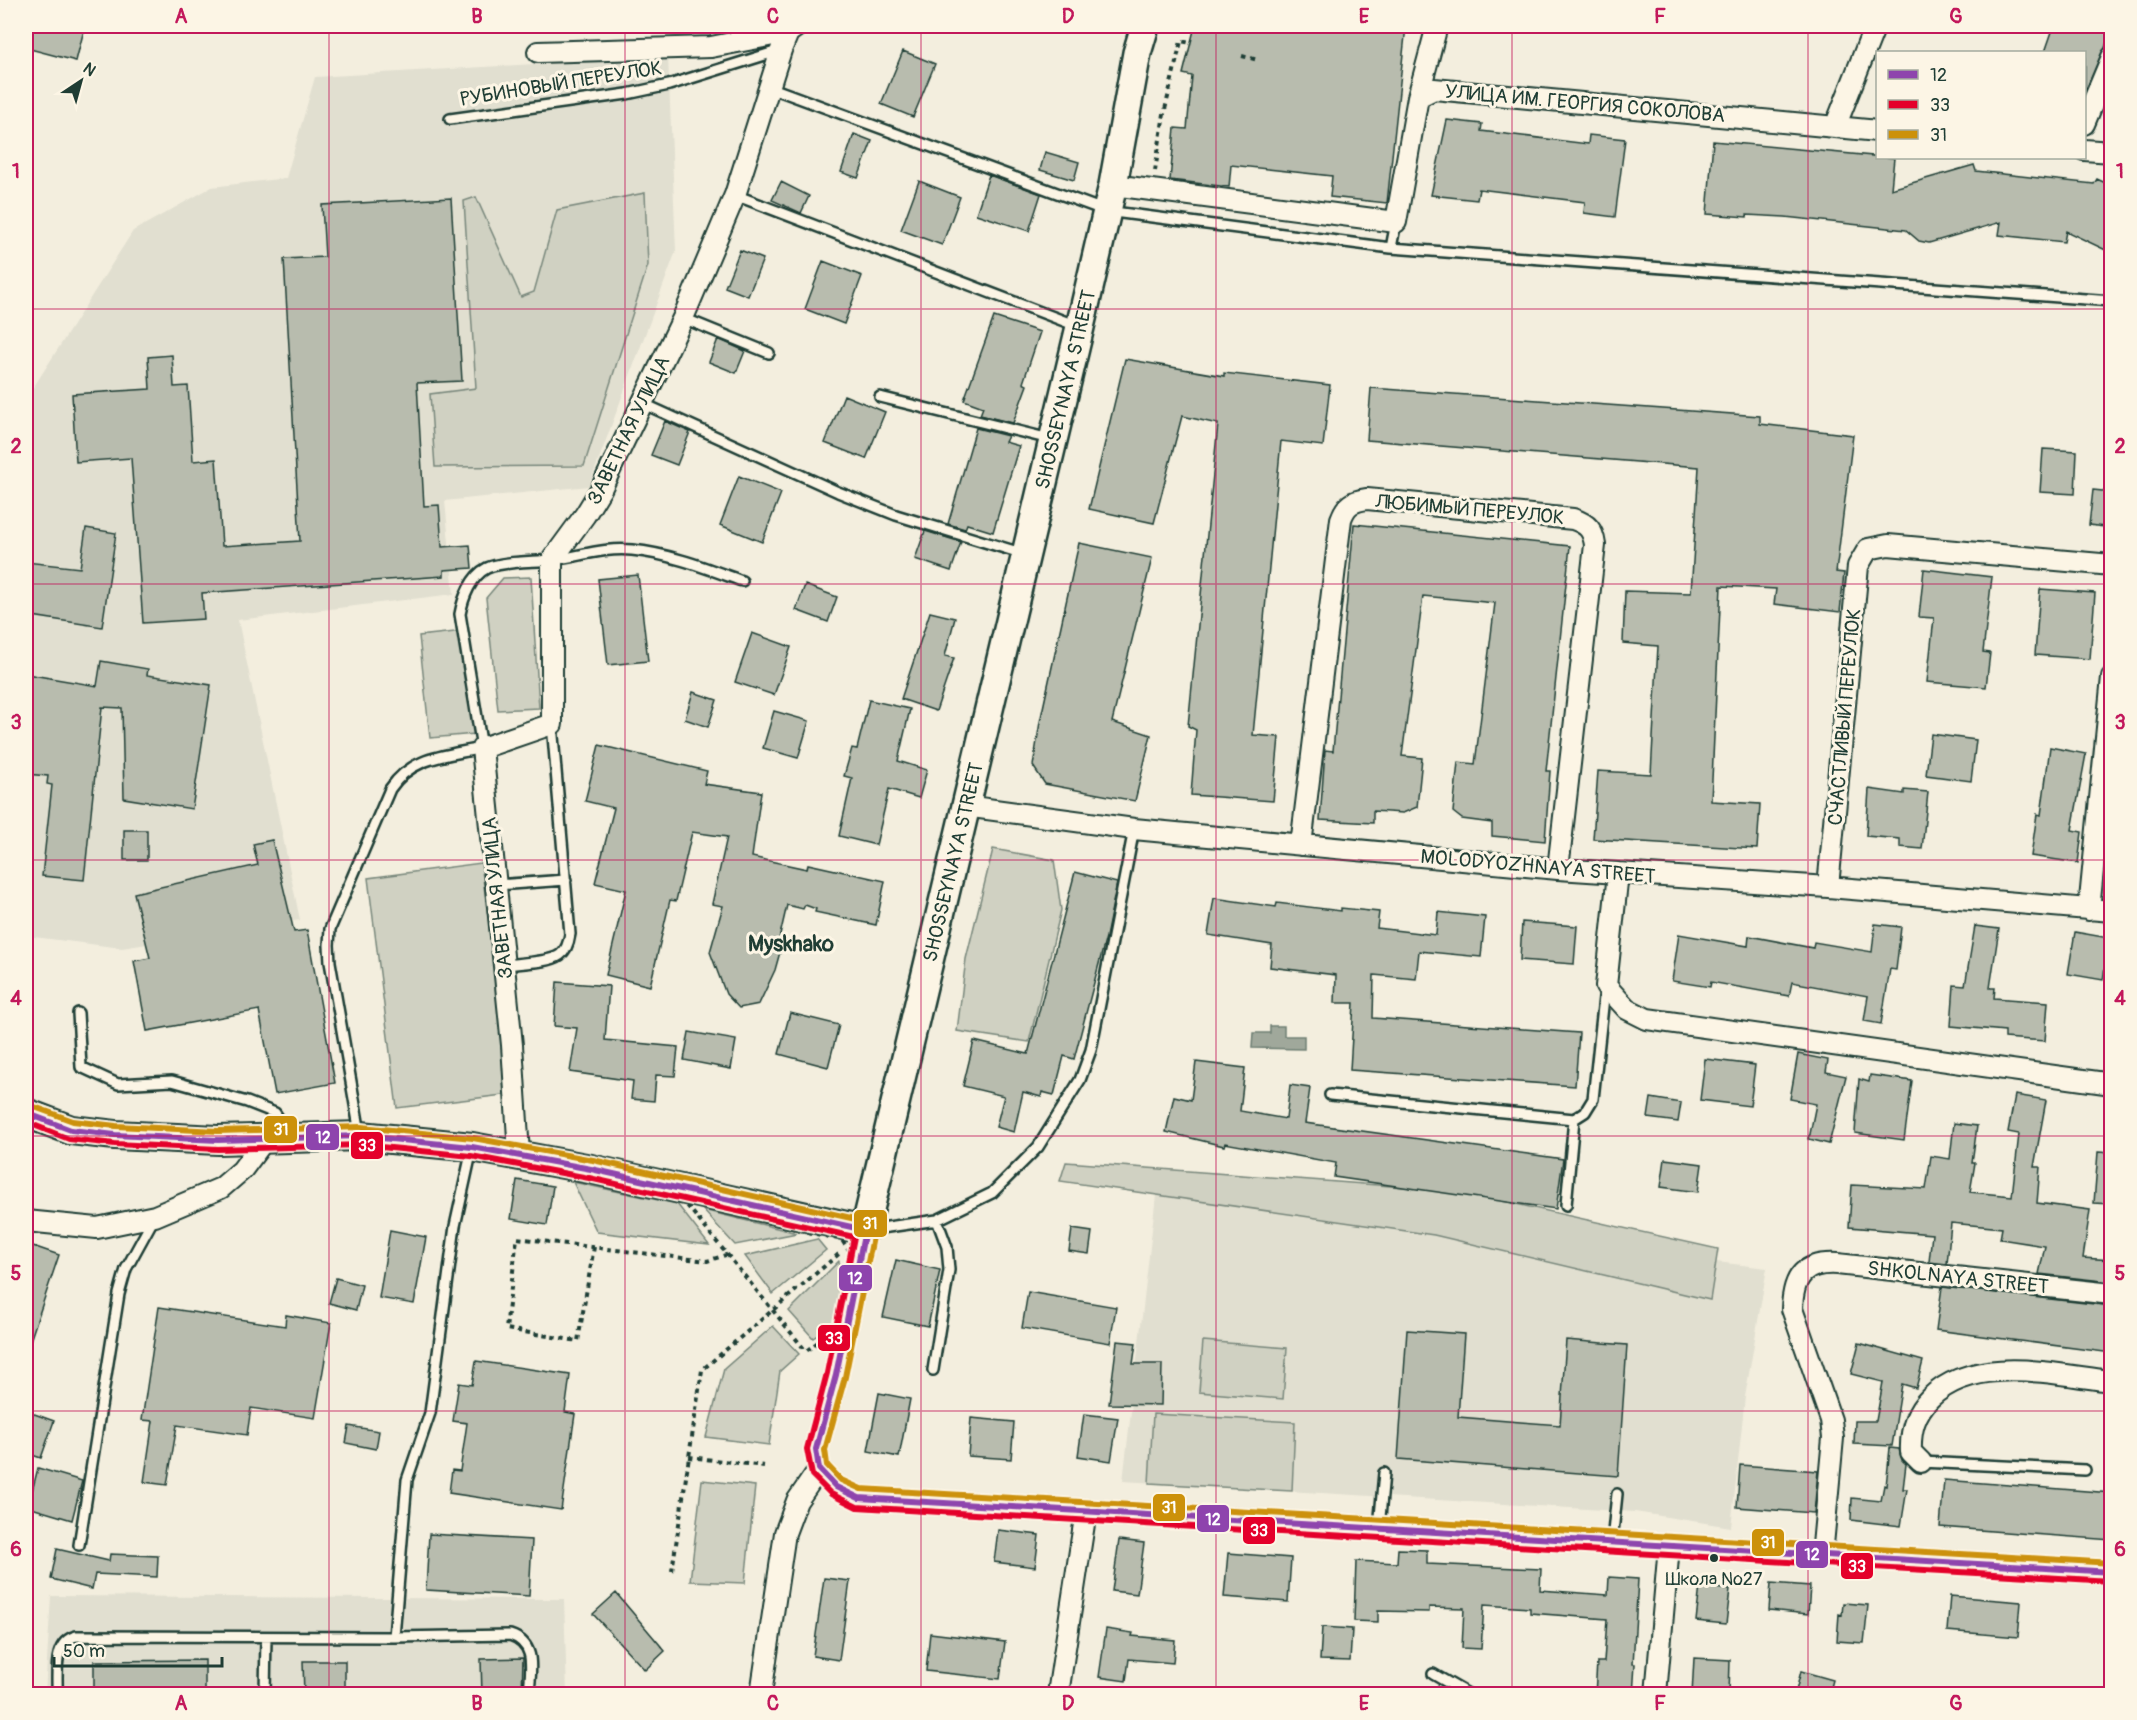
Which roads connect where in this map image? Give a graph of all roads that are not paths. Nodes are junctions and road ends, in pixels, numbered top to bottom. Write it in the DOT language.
graph roads {
  1 [pos="1145,26"];
  2 [pos="1437,26"];
  3 [pos="1875,26"];
  4 [pos="793,28"];
  5 [pos="781,50"];
  6 [pos="538,52"];
  7 [pos="2112,57"];
  8 [pos="769,87"];
  9 [pos="1418,97"];
  10 [pos="450,119"];
  11 [pos="2086,122"];
  12 [pos="1835,127"];
  13 [pos="1876,131"];
  14 [pos="2086,150"];
  15 [pos="2112,152"];
  16 [pos="1113,185"];
  17 [pos="735,195"];
  18 [pos="1106,212"];
  19 [pos="1396,222"];
  20 [pos="1391,248"];
  21 [pos="2112,301"];
  22 [pos="683,318"];
  23 [pos="1080,327"];
  24 [pos="769,353"];
  25 [pos="880,397"];
  26 [pos="642,403"];
  27 [pos="1053,440"];
  28 [pos="1025,555"];
  29 [pos="552,560"];
  30 [pos="2112,565"];
  31 [pos="742,581"];
  32 [pos="2112,677"];
  33 [pos="552,724"];
  34 [pos="482,748"];
  35 [pos="965,806"];
  36 [pos="1134,829"];
  37 [pos="1301,845"];
  38 [pos="1558,869"];
  39 [pos="1618,873"];
  40 [pos="566,880"];
  41 [pos="496,885"];
  42 [pos="1828,887"];
  43 [pos="2089,910"];
  44 [pos="2112,911"];
  45 [pos="504,964"];
  46 [pos="1606,986"];
  47 [pos="78,1013"];
  48 [pos="2112,1084"];
  49 [pos="1330,1095"];
  50 [pos="26,1113"];
  51 [pos="1574,1119"];
  52 [pos="361,1136"];
  53 [pos="292,1138"];
  54 [pos="265,1139"];
  55 [pos="472,1147"];
  56 [pos="519,1154"];
  57 [pos="1566,1205"];
  58 [pos="155,1216"];
  59 [pos="937,1220"];
  60 [pos="26,1221"];
  61 [pos="856,1238"];
  62 [pos="2112,1294"];
  63 [pos="933,1370"];
  64 [pos="2112,1381"];
  65 [pos="1921,1462"];
  66 [pos="819,1468"];
  67 [pos="2085,1470"];
  68 [pos="1384,1473"];
  69 [pos="1617,1494"];
  70 [pos="1086,1511"];
  71 [pos="1379,1528"];
  72 [pos="1612,1542"];
  73 [pos="79,1545"];
  74 [pos="1668,1546"];
  75 [pos="1822,1556"];
  76 [pos="2112,1572"];
  77 [pos="266,1637"];
  78 [pos="394,1637"];
  79 [pos="1433,1674"];
  80 [pos="57,1695"];
  81 [pos="265,1695"];
  82 [pos="530,1695"];
  83 [pos="761,1695"];
  84 [pos="1058,1695"];
  85 [pos="1468,1695"];
  86 [pos="1656,1695"];
  1 -- 16 [label="street, SHOSSEYNAYA STREET"];
  2 -- 9 [label="street"];
  3 -- 12 [label="street"];
  4 -- 5 [label="street, ЗАВЕТНАЯ УЛИЦА"];
  4 -- 6 [label="street"];
  5 -- 8 [label="street, ЗАВЕТНАЯ УЛИЦА"];
  5 -- 10 [label="lane, РУБИНОВЫЙ ПЕРЕУЛОК"];
  7 -- 11 [label="street"];
  8 -- 17 [label="street, ЗАВЕТНАЯ УЛИЦА"];
  8 -- 18 [label="lane"];
  9 -- 12 [label="street, УЛИЦА ИМ. ГЕОРГИЯ СОКОЛОВА"];
  9 -- 19 [label="street, УЛИЦА ИМ. ГЕОРГИЯ СОКОЛОВА"];
  12 -- 13 [label="street, УЛИЦА ИМ. ГЕОРГИЯ СОКОЛОВА"];
  14 -- 15 [label="street"];
  16 -- 18 [label="street, SHOSSEYNAYA STREET"];
  16 -- 19 [label="street"];
  17 -- 22 [label="street, ЗАВЕТНАЯ УЛИЦА"];
  17 -- 23 [label="lane"];
  18 -- 20 [label="lane"];
  18 -- 23 [label="street, SHOSSEYNAYA STREET"];
  19 -- 20 [label="lane"];
  20 -- 21 [label="lane"];
  22 -- 24 [label="lane"];
  22 -- 26 [label="street, ЗАВЕТНАЯ УЛИЦА"];
  23 -- 27 [label="street, SHOSSEYNAYA STREET"];
  25 -- 27 [label="lane"];
  26 -- 28 [label="lane"];
  26 -- 29 [label="street, ЗАВЕТНАЯ УЛИЦА"];
  27 -- 28 [label="street, SHOSSEYNAYA STREET"];
  28 -- 35 [label="street, SHOSSEYNAYA STREET"];
  29 -- 31 [label="lane"];
  29 -- 33 [label="street"];
  29 -- 34 [label="lane"];
  30 -- 42 [label="street, СЧАСТЛИВЫЙ ПЕРЕУЛОК"];
  32 -- 43 [label="street"];
  33 -- 34 [label="street"];
  33 -- 40 [label="lane"];
  34 -- 41 [label="street, ЗАВЕТНАЯ УЛИЦА"];
  34 -- 52 [label="lane"];
  35 -- 36 [label="street, MOLODYOZHNAYA STREET"];
  35 -- 61 [label="street, SHOSSEYNAYA STREET"];
  36 -- 37 [label="street, MOLODYOZHNAYA STREET"];
  36 -- 59 [label="lane"];
  37 -- 38 [label="street, MOLODYOZHNAYA STREET"];
  37 -- 38 [label="street, ЛЮБИМЫЙ ПЕРЕУЛОК"];
  38 -- 39 [label="street, MOLODYOZHNAYA STREET"];
  39 -- 42 [label="street, MOLODYOZHNAYA STREET"];
  39 -- 46 [label="street"];
  40 -- 41 [label="lane"];
  40 -- 45 [label="lane"];
  41 -- 45 [label="street, ЗАВЕТНАЯ УЛИЦА"];
  42 -- 43 [label="street, MOLODYOZHNAYA STREET"];
  43 -- 44 [label="street, MOLODYOZHNAYA STREET"];
  45 -- 56 [label="street, ЗАВЕТНАЯ УЛИЦА"];
  46 -- 48 [label="street"];
  46 -- 51 [label="lane"];
  47 -- 53 [label="lane"];
  49 -- 51 [label="lane"];
  50 -- 54 [label="street"];
  51 -- 57 [label="lane"];
  52 -- 53 [label="street"];
  52 -- 55 [label="street"];
  53 -- 54 [label="street"];
  54 -- 58 [label="street"];
  55 -- 56 [label="street"];
  55 -- 78 [label="lane"];
  56 -- 61 [label="street"];
  58 -- 60 [label="street"];
  58 -- 73 [label="lane"];
  59 -- 61 [label="lane"];
  59 -- 63 [label="lane"];
  61 -- 66 [label="street, SHOSSEYNAYA STREET"];
  62 -- 75 [label="street, SHKOLNAYA STREET"];
  64 -- 65 [label="street"];
  65 -- 67 [label="lane"];
  66 -- 70 [label="street"];
  66 -- 83 [label="street"];
  68 -- 71 [label="lane"];
  69 -- 72 [label="lane"];
  70 -- 71 [label="street"];
  70 -- 84 [label="street"];
  71 -- 72 [label="street"];
  72 -- 74 [label="street"];
  74 -- 75 [label="street"];
  74 -- 86 [label="street"];
  75 -- 76 [label="street"];
  77 -- 78 [label="lane"];
  77 -- 80 [label="lane"];
  77 -- 81 [label="lane"];
  78 -- 82 [label="lane"];
  79 -- 85 [label="lane"];
}
